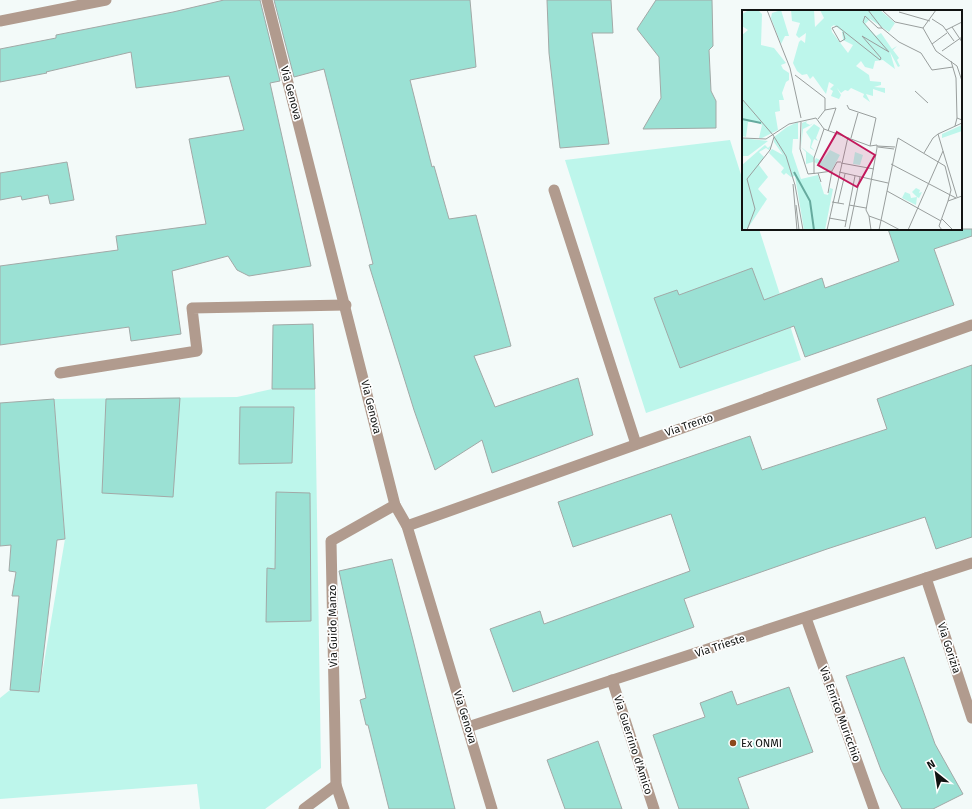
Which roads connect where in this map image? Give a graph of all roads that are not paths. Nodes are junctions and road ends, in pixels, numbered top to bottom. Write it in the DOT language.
graph roads {
  1 [pos="106,0"];
  2 [pos="267,0"];
  3 [pos="0,21"];
  4 [pos="554,190"];
  5 [pos="346,305"];
  6 [pos="972,326"];
  7 [pos="60,373"];
  8 [pos="636,444"];
  9 [pos="395,505"];
  10 [pos="407,526"];
  11 [pos="972,563"];
  12 [pos="926,578"];
  13 [pos="806,618"];
  14 [pos="612,680"];
  15 [pos="972,718"];
  16 [pos="468,727"];
  17 [pos="336,785"];
  18 [pos="304,809"];
  19 [pos="344,809"];
  20 [pos="492,809"];
  21 [pos="654,809"];
  22 [pos="874,809"];
  1 -- 3 [label="street"];
  2 -- 5 [label="street, Via Genova"];
  4 -- 8 [label="street"];
  5 -- 7 [label="street"];
  5 -- 9 [label="street, Via Genova"];
  6 -- 8 [label="street, Via Trento"];
  8 -- 10 [label="street, Via Trento"];
  9 -- 10 [label="street, Via Genova"];
  9 -- 17 [label="street, Via Guido Manzo"];
  10 -- 16 [label="street, Via Genova"];
  11 -- 12 [label="street, Via Trieste"];
  12 -- 13 [label="street, Via Trieste"];
  12 -- 15 [label="street, Via Gorizia"];
  13 -- 14 [label="street, Via Trieste"];
  13 -- 22 [label="street, Via Enrico Muricchio"];
  14 -- 16 [label="street, Via Trieste"];
  14 -- 21 [label="street, Via Guerrino d'Amico"];
  16 -- 20 [label="street, Via Genova"];
  17 -- 18 [label="street"];
  17 -- 19 [label="street, Via Guido Manzo"];
}
